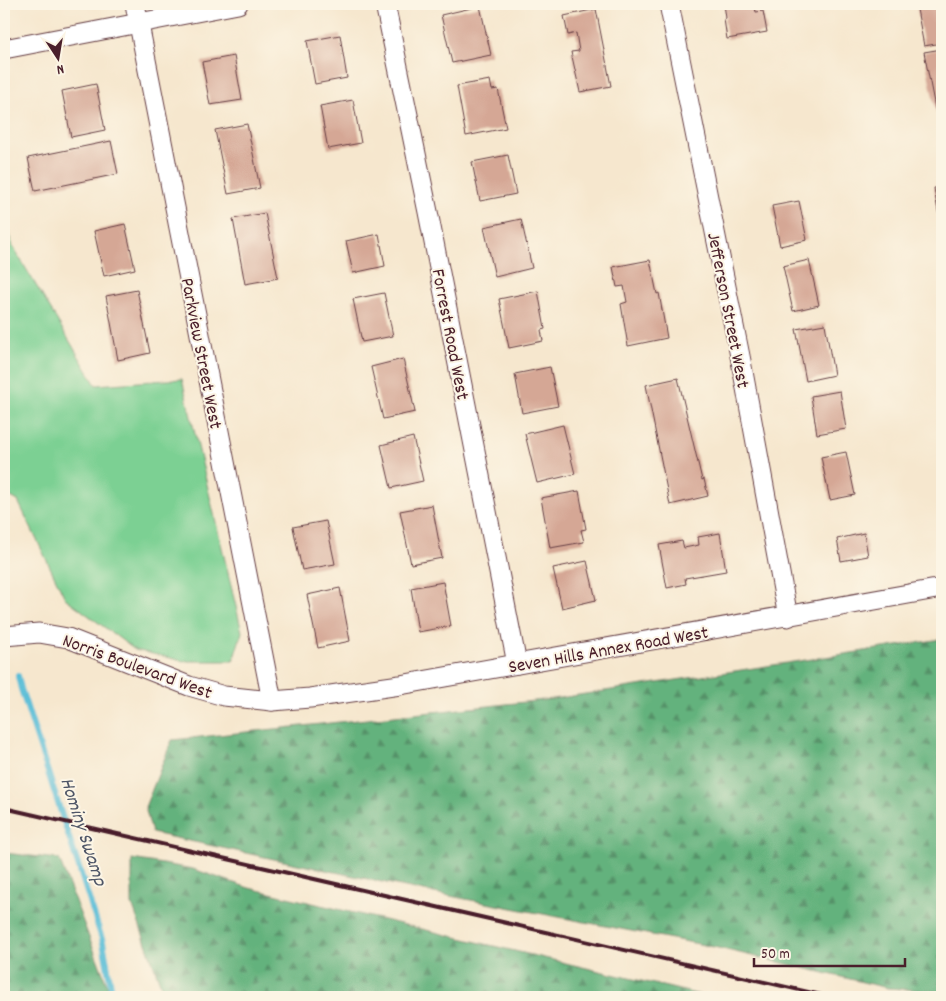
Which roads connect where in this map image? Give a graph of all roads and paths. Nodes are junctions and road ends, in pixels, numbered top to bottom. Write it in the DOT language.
graph roads {
  1 [pos="135,4"];
  2 [pos="238,4"];
  3 [pos="384,4"];
  4 [pos="669,4"];
  5 [pos="140,24"];
  6 [pos="4,49"];
  7 [pos="942,588"];
  8 [pos="788,617"];
  9 [pos="4,636"];
  10 [pos="517,664"];
  11 [pos="272,701"];
  1 -- 5 [label="street, Parkview Street West"];
  2 -- 5 [label="street"];
  3 -- 10 [label="street, Forrest Road West"];
  4 -- 8 [label="street, Jefferson Street West"];
  5 -- 6 [label="street"];
  5 -- 11 [label="street, Parkview Street West"];
  7 -- 8 [label="street, Seven Hills Annex Road West"];
  8 -- 10 [label="street, Seven Hills Annex Road West"];
  9 -- 11 [label="street, Norris Boulevard West"];
  10 -- 11 [label="street, Seven Hills Annex Road West"];
}
